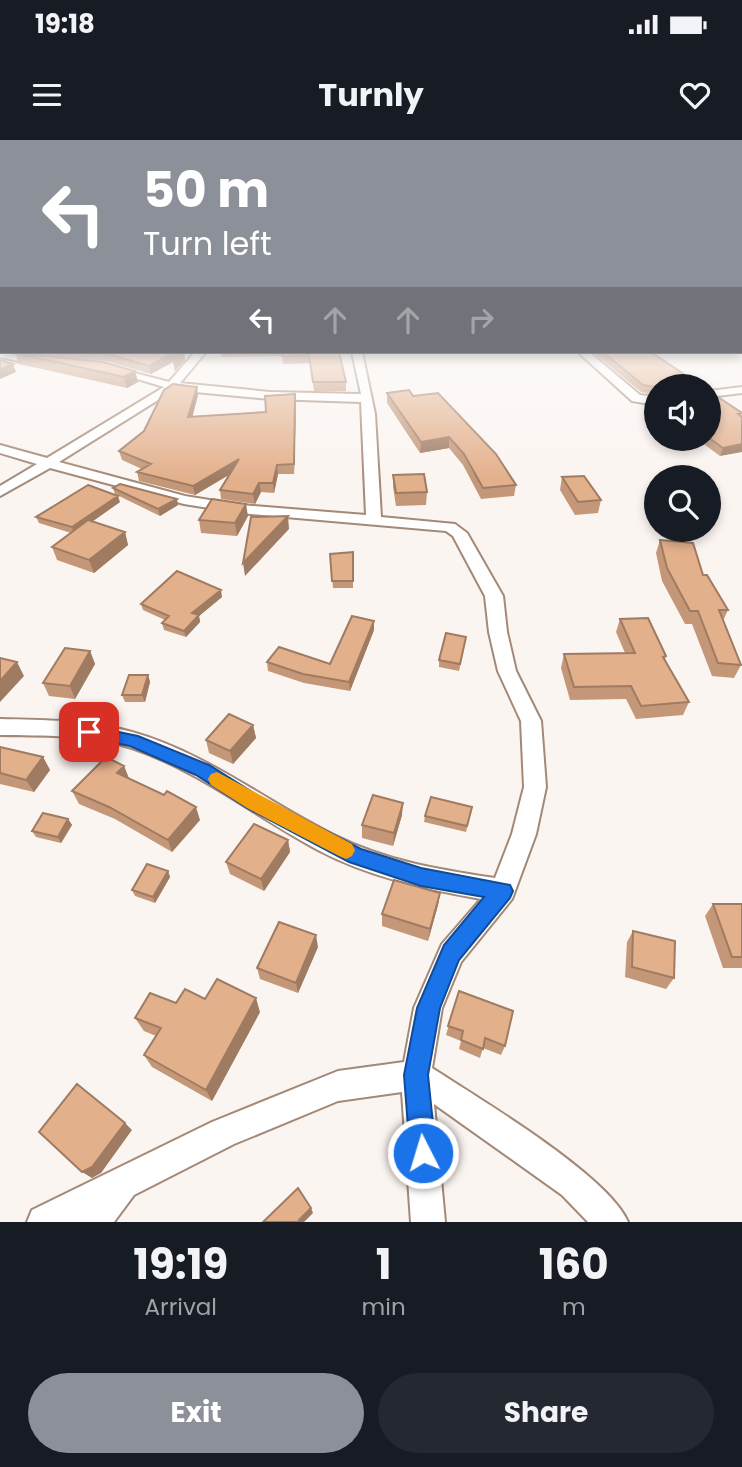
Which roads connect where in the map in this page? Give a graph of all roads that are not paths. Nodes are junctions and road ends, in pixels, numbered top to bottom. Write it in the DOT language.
graph roads {
  1 [pos="143,377"];
  2 [pos="179,377"];
  3 [pos="363,377"];
  4 [pos="612,377"];
  5 [pos="172,385"];
  6 [pos="742,390"];
  7 [pos="721,393"];
  8 [pos="367,398"];
  9 [pos="644,399"];
  10 [pos="0,449"];
  11 [pos="45,463"];
  12 [pos="0,492"];
  13 [pos="374,520"];
  14 [pos="0,726"];
  15 [pos="503,891"];
  16 [pos="416,1075"];
  17 [pos="126,1180"];
  18 [pos="44,1222"];
  19 [pos="93,1222"];
  20 [pos="428,1222"];
  21 [pos="611,1222"];
  1 -- 5 [label="street"];
  2 -- 5 [label="street"];
  3 -- 8 [label="street"];
  4 -- 9 [label="street"];
  5 -- 8 [label="street"];
  5 -- 11 [label="street"];
  6 -- 7 [label="street"];
  8 -- 13 [label="street"];
  10 -- 11 [label="street"];
  11 -- 12 [label="street"];
  11 -- 13 [label="street"];
  13 -- 15 [label="street"];
  14 -- 15 [label="street"];
  15 -- 16 [label="street"];
  16 -- 17 [label="street"];
  16 -- 20 [label="street"];
  16 -- 21 [label="street"];
  17 -- 18 [label="street"];
  17 -- 19 [label="street"];
}
